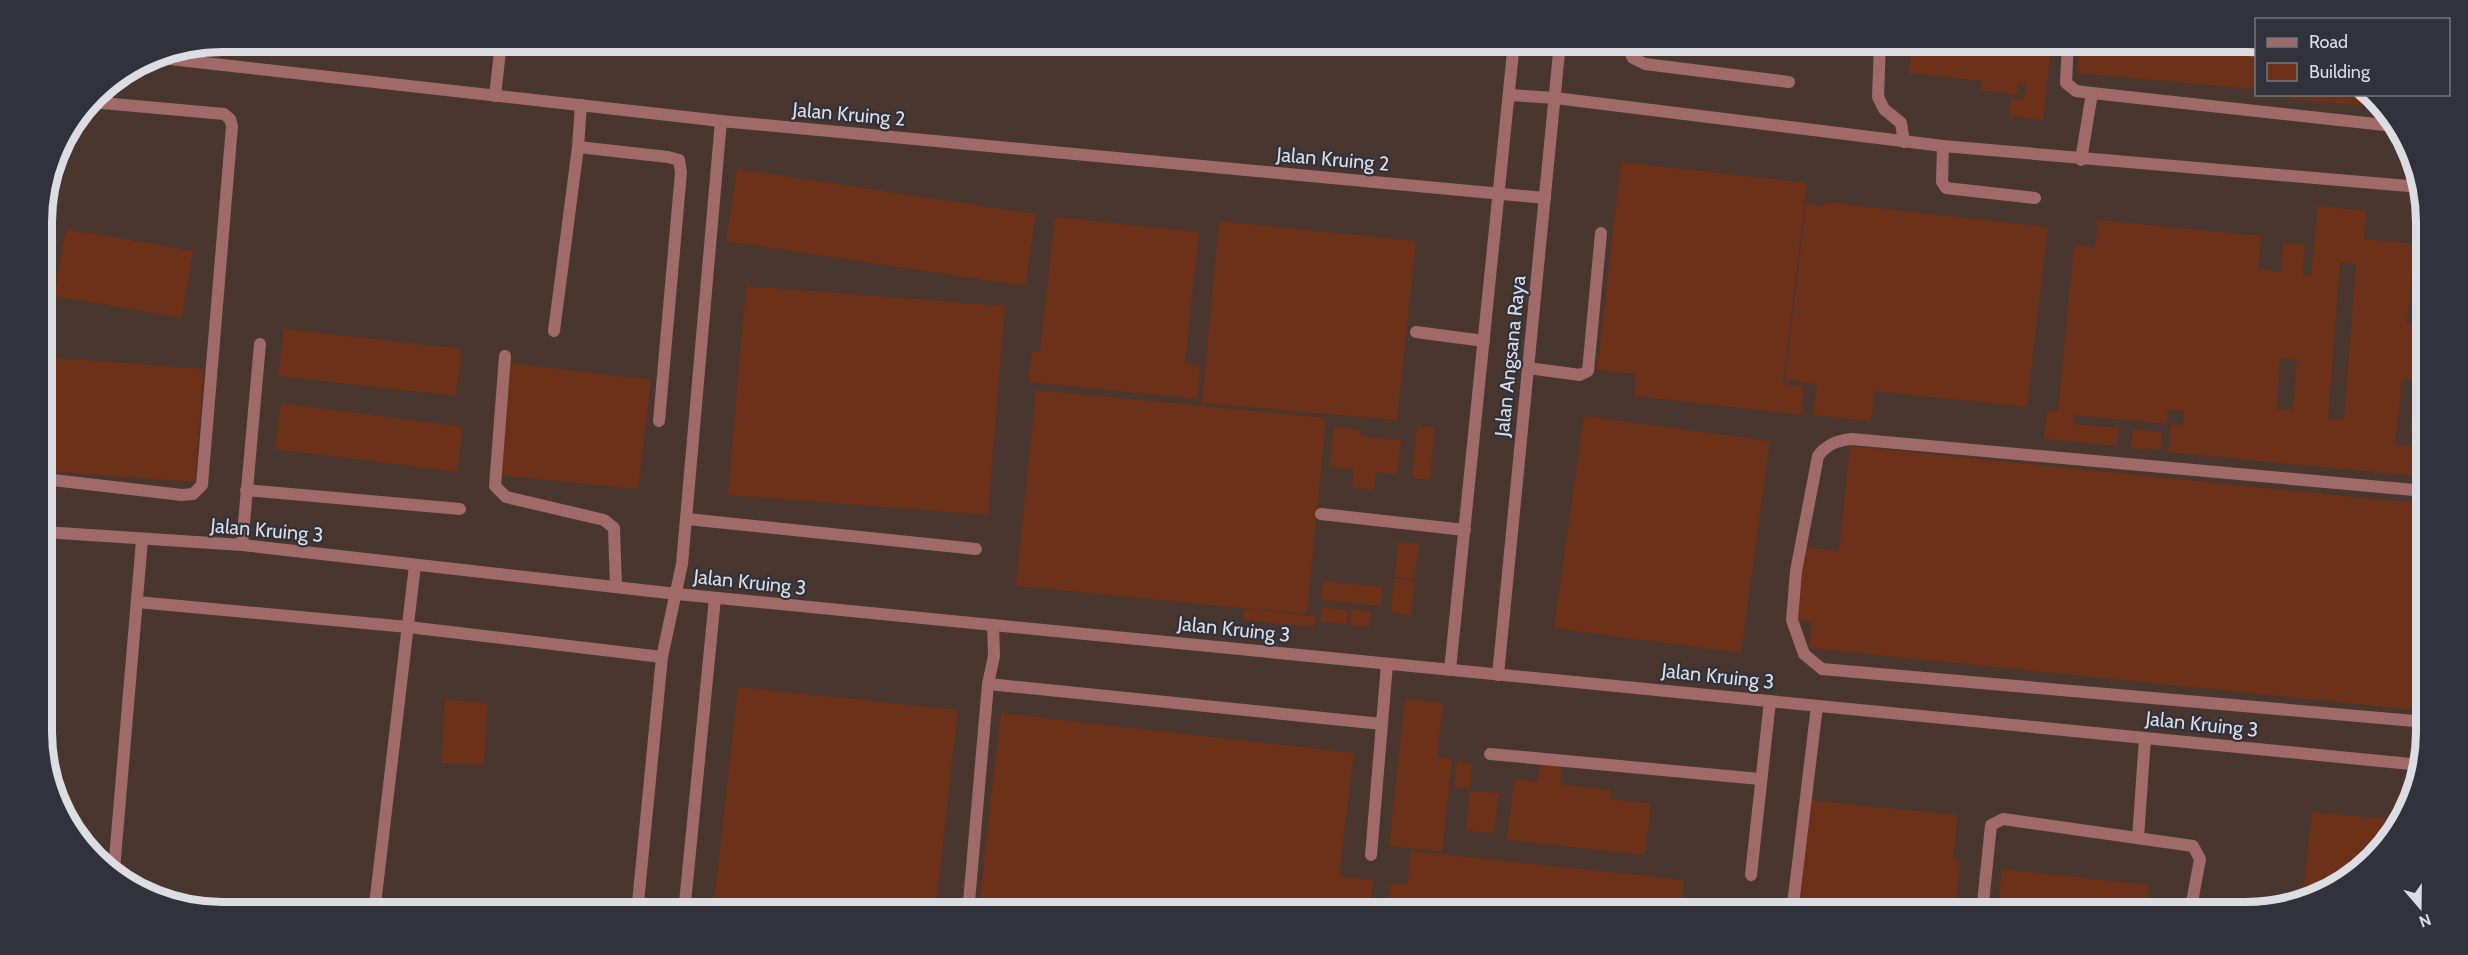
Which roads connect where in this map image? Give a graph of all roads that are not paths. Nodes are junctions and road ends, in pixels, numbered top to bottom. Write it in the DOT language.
graph roads {
  1 [pos="1513,52"];
  2 [pos="1559,52"];
  3 [pos="1630,52"];
  4 [pos="1880,52"];
  5 [pos="2068,52"];
  6 [pos="500,53"];
  7 [pos="176,60"];
  8 [pos="1789,82"];
  9 [pos="2092,93"];
  10 [pos="1509,94"];
  11 [pos="495,96"];
  12 [pos="1555,98"];
  13 [pos="101,103"];
  14 [pos="581,105"];
  15 [pos="721,122"];
  16 [pos="2384,125"];
  17 [pos="1904,142"];
  18 [pos="1942,146"];
  19 [pos="578,147"];
  20 [pos="2081,160"];
  21 [pos="2411,186"];
  22 [pos="1499,194"];
  23 [pos="1545,198"];
  24 [pos="2035,198"];
  25 [pos="1601,233"];
  26 [pos="554,331"];
  27 [pos="1416,332"];
  28 [pos="1484,341"];
  29 [pos="260,344"];
  30 [pos="505,356"];
  31 [pos="1528,368"];
  32 [pos="659,421"];
  33 [pos="52,480"];
  34 [pos="246,490"];
  35 [pos="2416,490"];
  36 [pos="460,509"];
  37 [pos="1321,514"];
  38 [pos="687,519"];
  39 [pos="1465,530"];
  40 [pos="52,533"];
  41 [pos="142,540"];
  42 [pos="242,546"];
  43 [pos="976,549"];
  44 [pos="415,566"];
  45 [pos="616,587"];
  46 [pos="677,594"];
  47 [pos="715,598"];
  48 [pos="137,602"];
  49 [pos="993,625"];
  50 [pos="408,627"];
  51 [pos="662,657"];
  52 [pos="1387,664"];
  53 [pos="1450,670"];
  54 [pos="1498,675"];
  55 [pos="988,684"];
  56 [pos="1770,701"];
  57 [pos="1817,706"];
  58 [pos="2416,721"];
  59 [pos="1382,724"];
  60 [pos="2145,738"];
  61 [pos="1490,754"];
  62 [pos="2412,764"];
  63 [pos="1760,779"];
  64 [pos="2138,837"];
  65 [pos="1371,855"];
  66 [pos="115,864"];
  67 [pos="1750,875"];
  68 [pos="375,902"];
  69 [pos="638,902"];
  70 [pos="685,902"];
  71 [pos="969,902"];
  72 [pos="1793,902"];
  73 [pos="1983,902"];
  74 [pos="2192,902"];
  1 -- 10 [label="street, Jalan Angsana Raya"];
  2 -- 12 [label="street, Jalan Angsana Raya"];
  3 -- 8 [label="street"];
  4 -- 17 [label="street"];
  5 -- 9 [label="street"];
  6 -- 11 [label="street"];
  7 -- 11 [label="street, Jalan Kruing 2"];
  9 -- 16 [label="street"];
  9 -- 20 [label="street"];
  10 -- 12 [label="street"];
  10 -- 22 [label="street, Jalan Angsana Raya"];
  11 -- 14 [label="street, Jalan Kruing 2"];
  12 -- 17 [label="street"];
  12 -- 23 [label="street, Jalan Angsana Raya"];
  13 -- 33 [label="street"];
  14 -- 15 [label="street, Jalan Kruing 2"];
  14 -- 19 [label="street"];
  15 -- 22 [label="street, Jalan Kruing 2"];
  15 -- 38 [label="street"];
  17 -- 18 [label="street"];
  18 -- 20 [label="street"];
  18 -- 24 [label="street"];
  19 -- 26 [label="street"];
  19 -- 32 [label="street"];
  20 -- 21 [label="street"];
  22 -- 23 [label="street, Jalan Kruing 2"];
  22 -- 28 [label="street, Jalan Angsana Raya"];
  23 -- 31 [label="street, Jalan Angsana Raya"];
  25 -- 31 [label="street"];
  27 -- 28 [label="street"];
  28 -- 39 [label="street, Jalan Angsana Raya"];
  29 -- 34 [label="street"];
  30 -- 45 [label="street"];
  31 -- 54 [label="street, Jalan Angsana Raya"];
  34 -- 36 [label="street"];
  34 -- 42 [label="street"];
  35 -- 58 [label="street"];
  37 -- 39 [label="street"];
  38 -- 43 [label="street"];
  38 -- 46 [label="street"];
  39 -- 53 [label="street, Jalan Angsana Raya"];
  40 -- 41 [label="street, Jalan Kruing 3"];
  41 -- 42 [label="street, Jalan Kruing 3"];
  41 -- 48 [label="street"];
  42 -- 44 [label="street, Jalan Kruing 3"];
  44 -- 45 [label="street, Jalan Kruing 3"];
  44 -- 50 [label="street"];
  45 -- 46 [label="street, Jalan Kruing 3"];
  46 -- 47 [label="street, Jalan Kruing 3"];
  46 -- 51 [label="street"];
  47 -- 49 [label="street, Jalan Kruing 3"];
  47 -- 70 [label="street"];
  48 -- 50 [label="street"];
  48 -- 66 [label="street"];
  49 -- 52 [label="street, Jalan Kruing 3"];
  49 -- 55 [label="street"];
  50 -- 51 [label="street"];
  50 -- 68 [label="street"];
  51 -- 69 [label="street"];
  52 -- 53 [label="street, Jalan Kruing 3"];
  52 -- 59 [label="street"];
  53 -- 54 [label="street, Jalan Kruing 3"];
  54 -- 56 [label="street, Jalan Kruing 3"];
  55 -- 59 [label="street"];
  55 -- 71 [label="street"];
  56 -- 57 [label="street, Jalan Kruing 3"];
  56 -- 63 [label="street"];
  57 -- 60 [label="street, Jalan Kruing 3"];
  57 -- 72 [label="street"];
  59 -- 65 [label="street"];
  60 -- 62 [label="street, Jalan Kruing 3"];
  60 -- 64 [label="street"];
  61 -- 63 [label="street"];
  63 -- 67 [label="street"];
  64 -- 73 [label="street"];
  64 -- 74 [label="street"];
}
